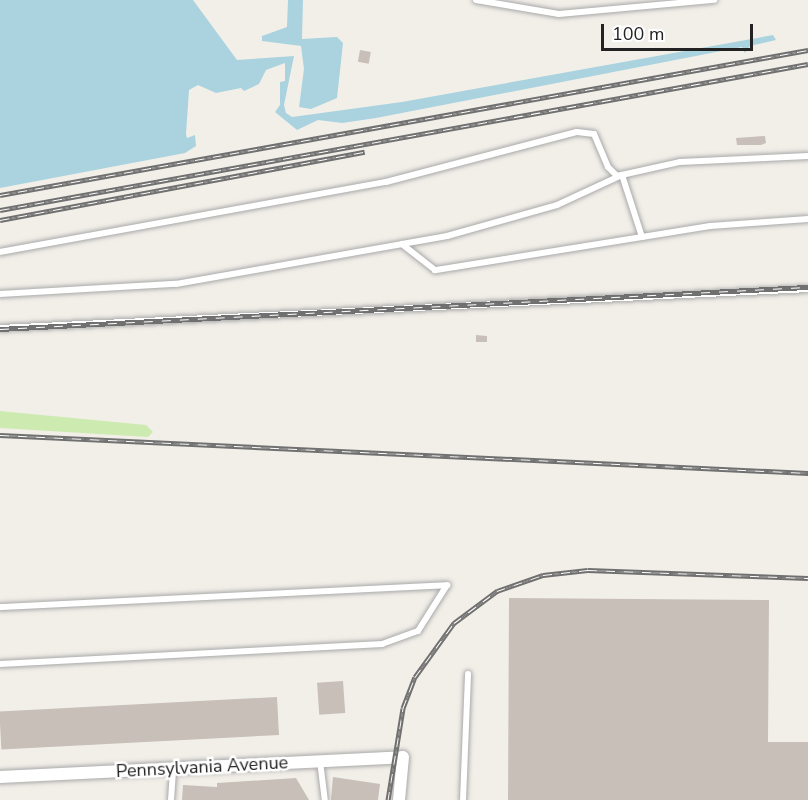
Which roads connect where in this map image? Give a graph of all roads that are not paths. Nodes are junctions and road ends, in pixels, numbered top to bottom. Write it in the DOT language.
graph roads {
  1 [pos="476,0"];
  2 [pos="714,0"];
  3 [pos="808,156"];
  4 [pos="622,175"];
  5 [pos="808,219"];
  6 [pos="642,237"];
  7 [pos="402,244"];
  8 [pos="0,252"];
  9 [pos="808,289"];
  10 [pos="0,294"];
  11 [pos="0,328"];
  12 [pos="0,607"];
  13 [pos="0,664"];
  14 [pos="468,674"];
  15 [pos="320,761"];
  16 [pos="173,768"];
  17 [pos="0,777"];
  18 [pos="171,800"];
  19 [pos="325,800"];
  20 [pos="399,800"];
  21 [pos="463,800"];
  1 -- 2 [label="lane"];
  3 -- 4 [label="lane"];
  4 -- 6 [label="lane"];
  4 -- 7 [label="lane"];
  4 -- 8 [label="lane"];
  5 -- 6 [label="lane"];
  6 -- 7 [label="lane"];
  7 -- 10 [label="lane"];
  9 -- 11 [label="lane"];
  12 -- 13 [label="lane"];
  14 -- 21 [label="lane"];
  15 -- 16 [label="street, Pennsylvania Avenue"];
  15 -- 19 [label="lane"];
  15 -- 20 [label="street, Pennsylvania Avenue"];
  16 -- 17 [label="street, Pennsylvania Avenue"];
  16 -- 18 [label="lane"];
}
